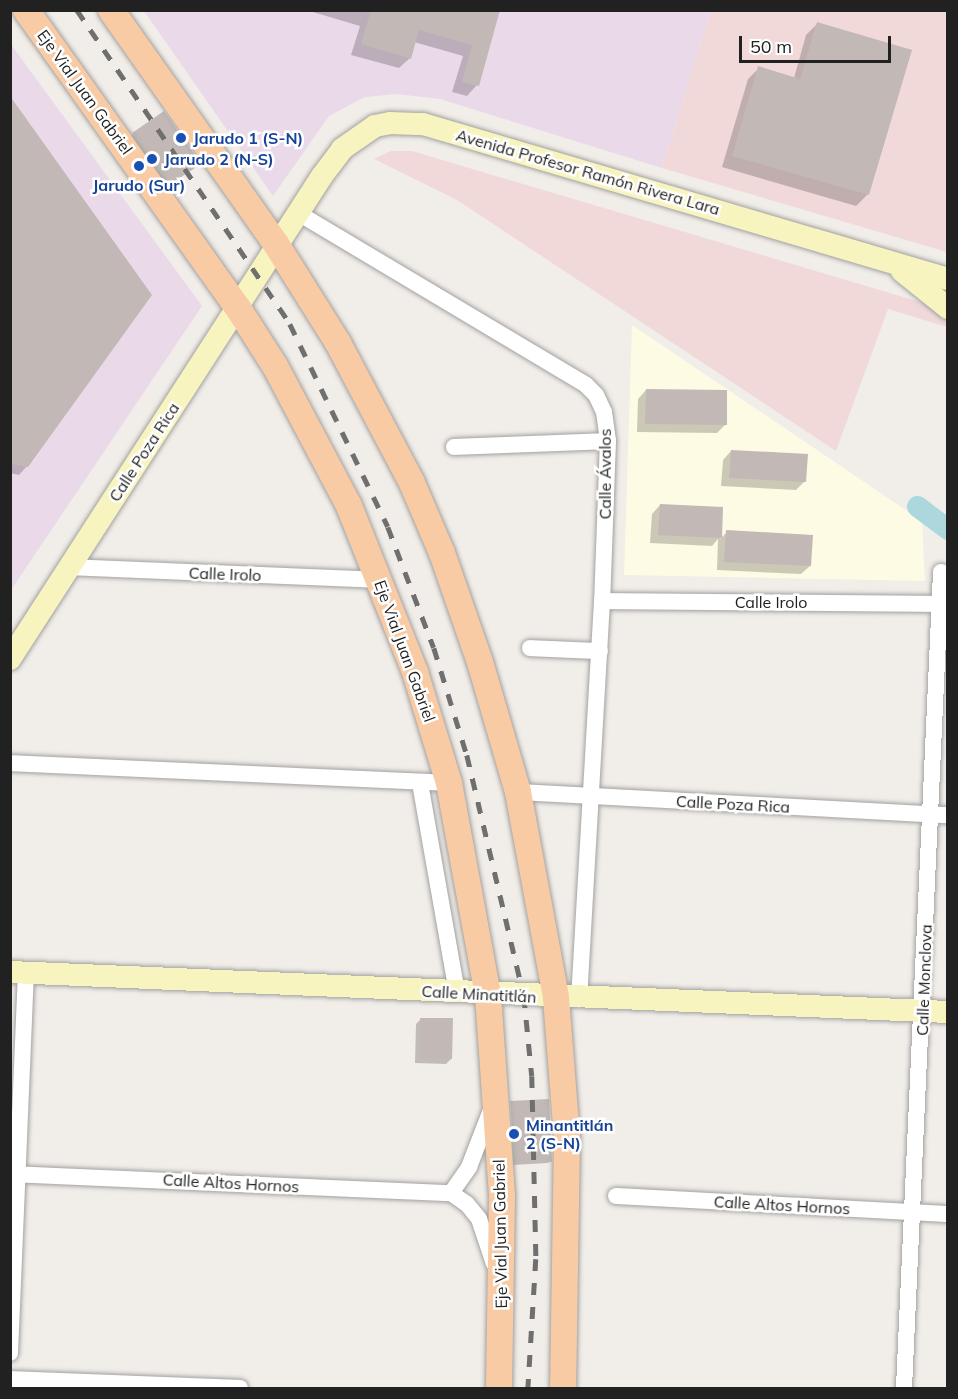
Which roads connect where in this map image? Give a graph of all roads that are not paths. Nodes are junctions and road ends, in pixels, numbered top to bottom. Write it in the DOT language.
graph roads {
  1 [pos="26,10"];
  2 [pos="111,10"];
  3 [pos="298,213"];
  4 [pos="276,244"];
  5 [pos="890,262"];
  6 [pos="948,279"];
  7 [pos="238,308"];
  8 [pos="948,308"];
  9 [pos="608,441"];
  10 [pos="454,447"];
  11 [pos="69,567"];
  12 [pos="941,572"];
  13 [pos="380,580"];
  14 [pos="603,601"];
  15 [pos="940,604"];
  16 [pos="530,648"];
  17 [pos="600,651"];
  18 [pos="10,659"];
  19 [pos="10,763"];
  20 [pos="420,783"];
  21 [pos="449,783"];
  22 [pos="518,792"];
  23 [pos="592,796"];
  24 [pos="929,814"];
  25 [pos="948,815"];
  26 [pos="18,972"];
  27 [pos="457,993"];
  28 [pos="488,995"];
  29 [pos="568,998"];
  30 [pos="923,1011"];
  31 [pos="948,1012"];
  32 [pos="496,1086"];
  33 [pos="13,1174"];
  34 [pos="451,1193"];
  35 [pos="616,1196"];
  36 [pos="913,1212"];
  37 [pos="948,1214"];
  38 [pos="503,1297"];
  39 [pos="10,1353"];
  40 [pos="10,1379"];
  41 [pos="240,1389"];
  42 [pos="499,1389"];
  43 [pos="563,1389"];
  44 [pos="904,1389"];
  1 -- 7 [label="main road, Eje Vial Juan Gabriel"];
  2 -- 4 [label="main road"];
  3 -- 4 [label="street, Avenida Profesor Ramón Rivera Lara"];
  3 -- 5 [label="street, Avenida Profesor Ramón Rivera Lara"];
  3 -- 9 [label="street, Calle Ávalos"];
  4 -- 7 [label="street, Calle Poza Rica"];
  4 -- 22 [label="main road"];
  5 -- 6 [label="street, Avenida Profesor Ramón Rivera Lara"];
  5 -- 8 [label="street"];
  7 -- 11 [label="street, Calle Poza Rica"];
  7 -- 13 [label="main road, Eje Vial Juan Gabriel"];
  9 -- 10 [label="street"];
  9 -- 14 [label="street, Calle Ávalos"];
  11 -- 13 [label="street, Calle Irolo"];
  11 -- 18 [label="street, Calle Poza Rica"];
  12 -- 15 [label="street, Calle Monclova"];
  13 -- 21 [label="main road, Eje Vial Juan Gabriel"];
  14 -- 15 [label="street, Calle Irolo"];
  14 -- 17 [label="street, Calle Ávalos"];
  15 -- 24 [label="street, Calle Monclova"];
  16 -- 17 [label="street"];
  17 -- 23 [label="street, Calle Ávalos"];
  19 -- 20 [label="street"];
  20 -- 21 [label="street"];
  20 -- 27 [label="street"];
  21 -- 28 [label="main road, Eje Vial Juan Gabriel"];
  22 -- 23 [label="street, Calle Poza Rica"];
  22 -- 29 [label="main road"];
  23 -- 24 [label="street, Calle Poza Rica"];
  23 -- 29 [label="street, Calle Ávalos"];
  24 -- 25 [label="street, Calle Poza Rica"];
  24 -- 30 [label="street, Calle Monclova"];
  26 -- 27 [label="street, Calle Minatitlán"];
  26 -- 33 [label="street"];
  27 -- 28 [label="street, Calle Minatitlán"];
  28 -- 29 [label="street, Calle Minatitlán"];
  28 -- 32 [label="main road, Eje Vial Juan Gabriel"];
  29 -- 30 [label="street, Calle Minatitlán"];
  29 -- 43 [label="main road"];
  30 -- 31 [label="street, Calle Minatitlán"];
  30 -- 36 [label="street, Calle Monclova"];
  32 -- 34 [label="street"];
  32 -- 38 [label="main road, Eje Vial Juan Gabriel"];
  33 -- 34 [label="street, Calle Altos Hornos"];
  33 -- 39 [label="street"];
  34 -- 38 [label="street"];
  35 -- 36 [label="street, Calle Altos Hornos"];
  36 -- 37 [label="street, Calle Altos Hornos"];
  36 -- 44 [label="street, Calle Monclova"];
  38 -- 42 [label="main road, Eje Vial Juan Gabriel"];
  40 -- 41 [label="street"];
}
